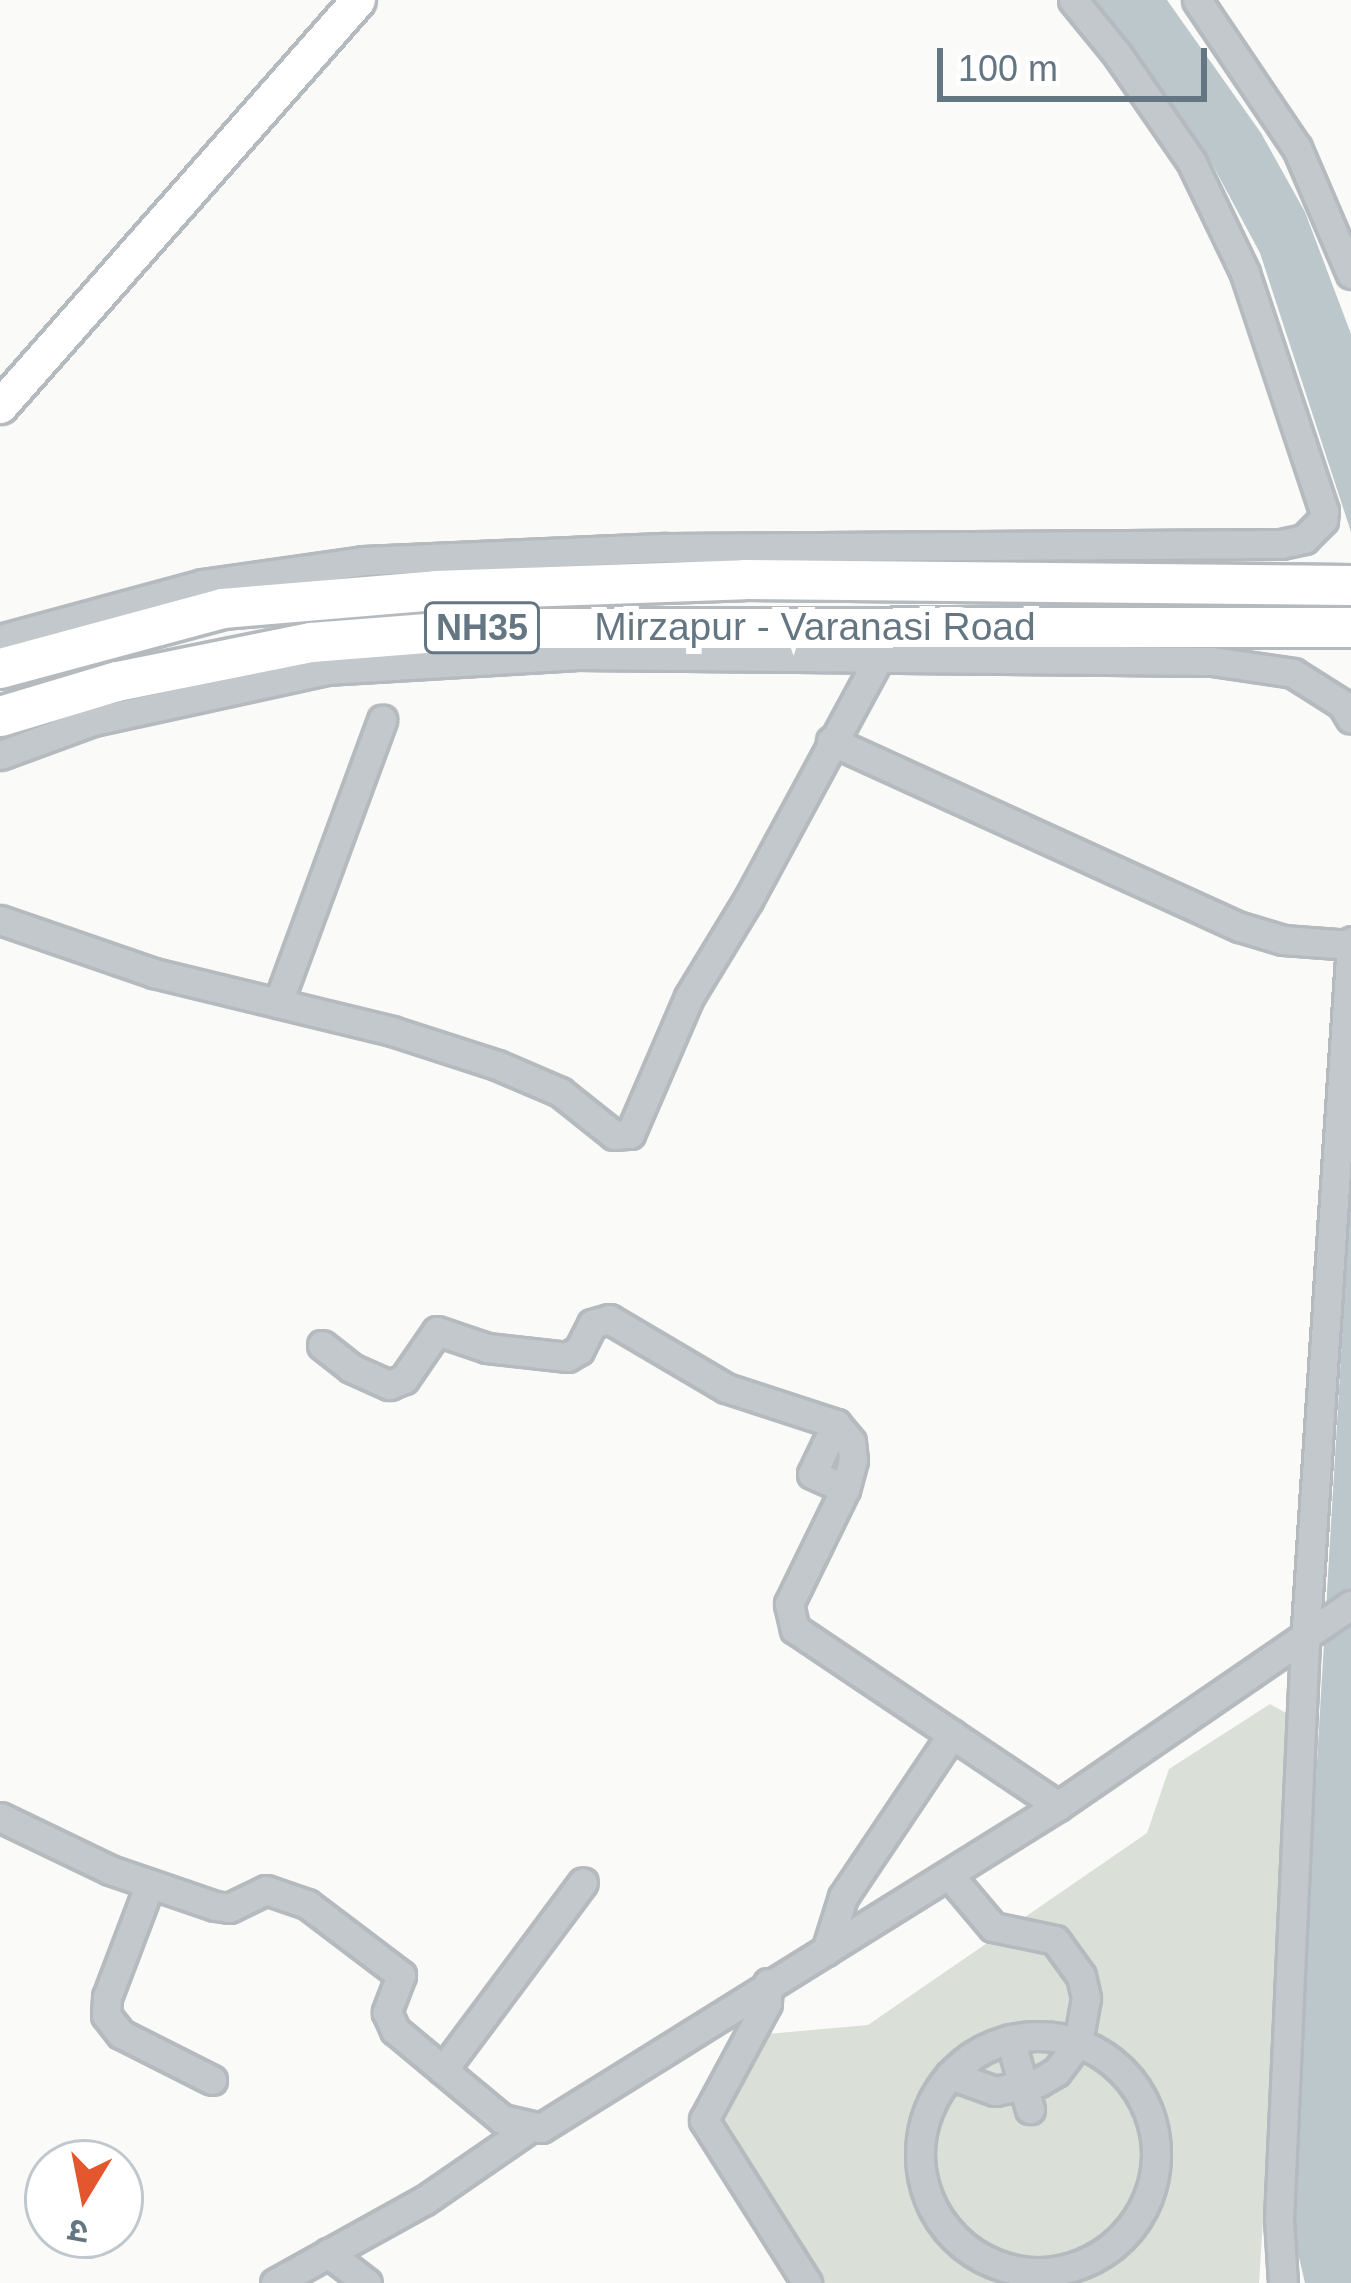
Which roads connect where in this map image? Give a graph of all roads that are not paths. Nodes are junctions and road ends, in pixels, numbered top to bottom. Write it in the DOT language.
graph roads {
  1 [pos="358,0"];
  2 [pos="1073,0"];
  3 [pos="1197,0"];
  4 [pos="1351,274"];
  5 [pos="0,406"];
  6 [pos="1036,564"];
  7 [pos="1351,585"];
  8 [pos="1351,626"];
  9 [pos="0,639"];
  10 [pos="1034,643"];
  11 [pos="879,658"];
  12 [pos="0,668"];
  13 [pos="0,716"];
  14 [pos="1351,718"];
  15 [pos="382,720"];
  16 [pos="831,740"];
  17 [pos="0,755"];
  18 [pos="0,920"];
  19 [pos="1351,944"];
  20 [pos="278,1004"];
  21 [pos="322,1346"];
  22 [pos="1351,1605"];
  23 [pos="1311,1637"];
  24 [pos="952,1734"];
  25 [pos="1058,1806"];
  26 [pos="0,1816"];
  27 [pos="949,1875"];
  28 [pos="583,1882"];
  29 [pos="150,1884"];
  30 [pos="826,1951"];
  31 [pos="768,1983"];
  32 [pos="1010,2039"];
  33 [pos="1078,2043"];
  34 [pos="443,2070"];
  35 [pos="950,2074"];
  36 [pos="212,2080"];
  37 [pos="1025,2099"];
  38 [pos="528,2129"];
  39 [pos="328,2252"];
  40 [pos="275,2283"];
  41 [pos="367,2283"];
  42 [pos="807,2283"];
  43 [pos="1283,2283"];
  1 -- 5 [label="main road"];
  2 -- 6 [label="street"];
  3 -- 4 [label="street"];
  6 -- 7 [label="highway, Mirzapur - Varanasi Road / NH35"];
  6 -- 9 [label="street"];
  6 -- 12 [label="highway, Mirzapur - Varanasi Road / NH35"];
  8 -- 10 [label="highway, Mirzapur - Varanasi Road / NH35"];
  10 -- 11 [label="street"];
  10 -- 13 [label="highway, Mirzapur - Varanasi Road / NH35"];
  10 -- 14 [label="street"];
  11 -- 16 [label="street"];
  11 -- 17 [label="street"];
  15 -- 20 [label="street"];
  16 -- 19 [label="street"];
  16 -- 20 [label="street"];
  18 -- 20 [label="street"];
  19 -- 23 [label="street"];
  21 -- 24 [label="street"];
  22 -- 23 [label="street"];
  23 -- 25 [label="street"];
  23 -- 43 [label="street"];
  24 -- 25 [label="street"];
  24 -- 30 [label="street"];
  25 -- 27 [label="street"];
  26 -- 29 [label="street"];
  27 -- 30 [label="street"];
  27 -- 33 [label="street"];
  28 -- 34 [label="street"];
  29 -- 34 [label="street"];
  29 -- 36 [label="street"];
  30 -- 31 [label="street"];
  31 -- 38 [label="street"];
  31 -- 42 [label="street"];
  32 -- 33 [label="street"];
  32 -- 35 [label="street"];
  32 -- 37 [label="street"];
  33 -- 35 [label="street"];
  33 -- 37 [label="street"];
  34 -- 38 [label="street"];
  35 -- 37 [label="street"];
  38 -- 39 [label="street"];
  39 -- 40 [label="street"];
  39 -- 41 [label="street"];
}
